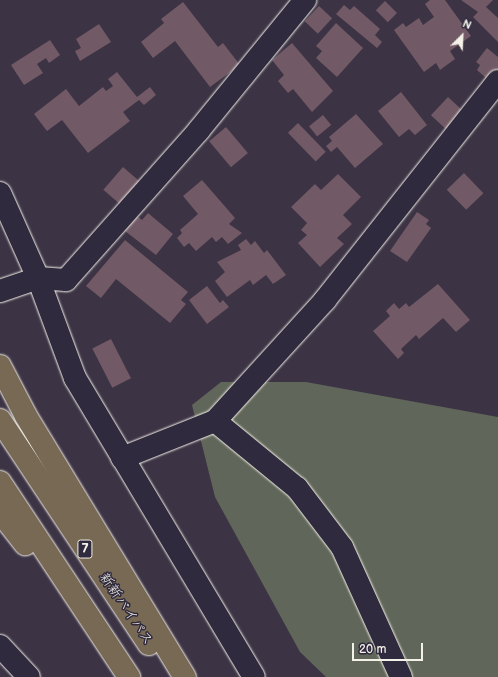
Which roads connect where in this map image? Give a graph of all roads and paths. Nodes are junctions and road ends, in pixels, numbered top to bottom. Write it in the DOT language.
graph roads {
  1 [pos="305,0"];
  2 [pos="498,81"];
  3 [pos="0,193"];
  4 [pos="38,278"];
  5 [pos="0,291"];
  6 [pos="0,366"];
  7 [pos="0,420"];
  8 [pos="215,422"];
  9 [pos="122,458"];
  10 [pos="0,482"];
  11 [pos="0,512"];
  12 [pos="106,645"];
  13 [pos="0,646"];
  14 [pos="29,677"];
  15 [pos="129,677"];
  16 [pos="173,677"];
  17 [pos="185,677"];
  18 [pos="254,677"];
  19 [pos="400,677"];
  1 -- 4 [label="street"];
  2 -- 8 [label="street"];
  3 -- 4 [label="street"];
  4 -- 5 [label="street"];
  4 -- 9 [label="street"];
  6 -- 17 [label="highway"];
  7 -- 16 [label="highway, 新新バイパス / 7"];
  8 -- 9 [label="street"];
  8 -- 19 [label="street"];
  9 -- 18 [label="street"];
  10 -- 12 [label="highway"];
  11 -- 12 [label="highway"];
  12 -- 15 [label="highway"];
  13 -- 14 [label="street"];
}
